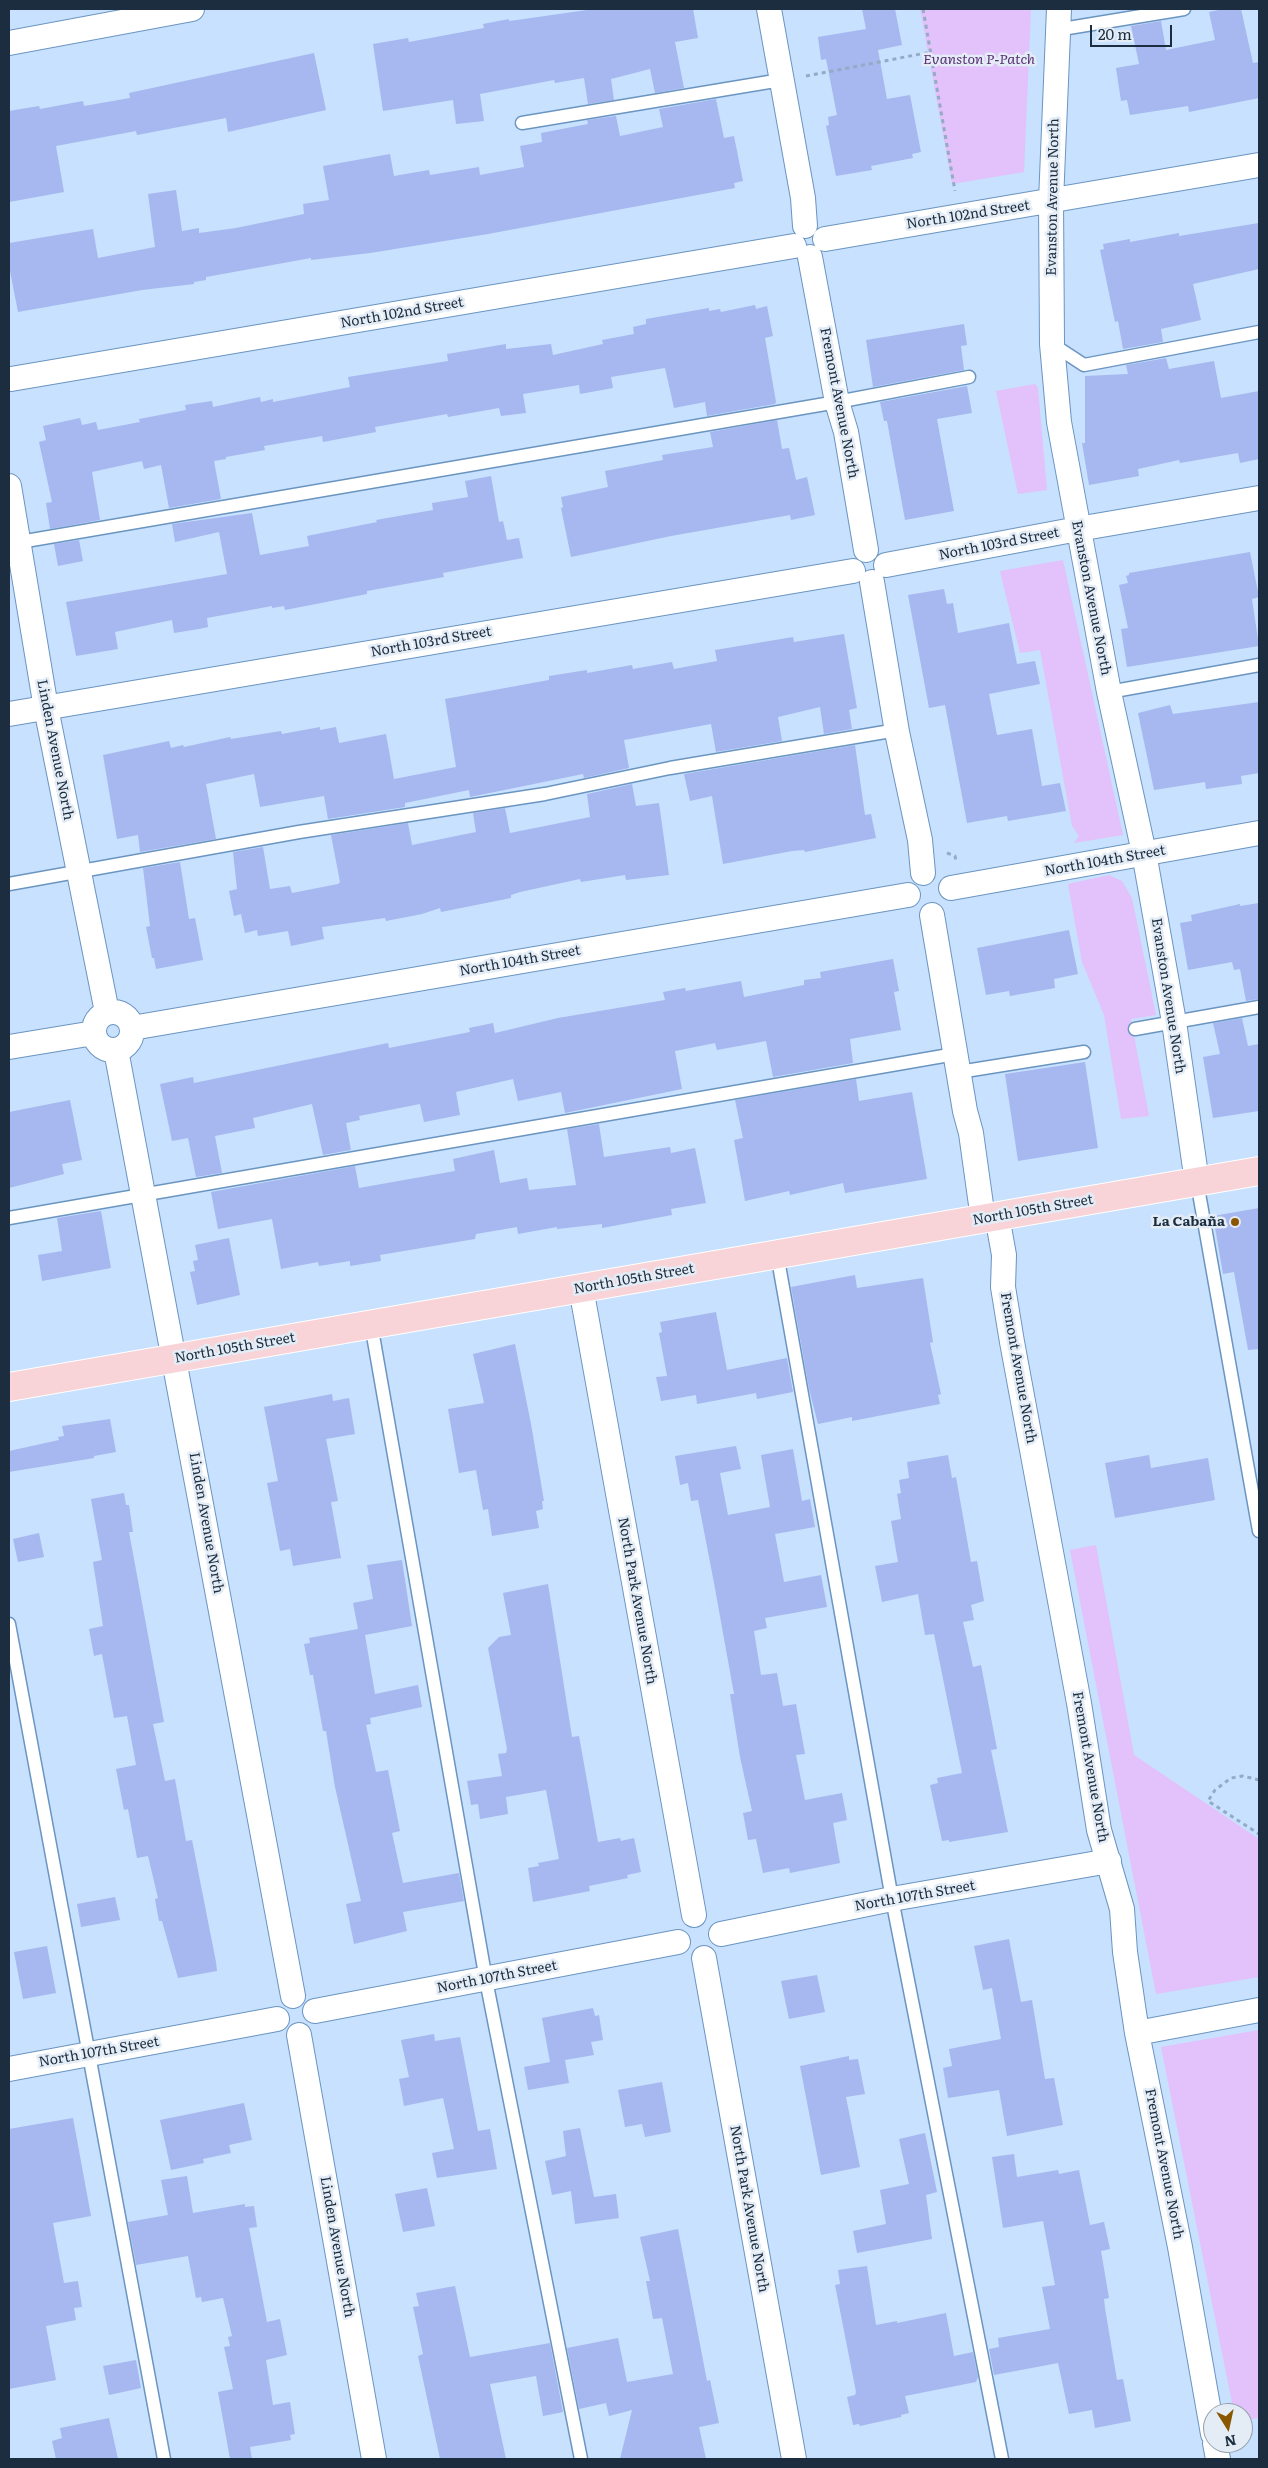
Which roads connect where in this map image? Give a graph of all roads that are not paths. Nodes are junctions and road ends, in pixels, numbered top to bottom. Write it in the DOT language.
graph roads {
  1 [pos="192,9"];
  2 [pos="769,9"];
  3 [pos="1184,9"];
  4 [pos="1058,20"];
  5 [pos="9,43"];
  6 [pos="781,80"];
  7 [pos="522,122"];
  8 [pos="1259,165"];
  9 [pos="1051,201"];
  10 [pos="803,243"];
  11 [pos="1259,332"];
  12 [pos="1052,344"];
  13 [pos="969,377"];
  14 [pos="10,381"];
  15 [pos="837,402"];
  16 [pos="9,486"];
  17 [pos="1259,498"];
  18 [pos="1078,529"];
  19 [pos="13,543"];
  20 [pos="870,573"];
  21 [pos="1259,665"];
  22 [pos="1109,692"];
  23 [pos="46,708"];
  24 [pos="9,714"];
  25 [pos="897,730"];
  26 [pos="1259,833"];
  27 [pos="1144,853"];
  28 [pos="79,873"];
  29 [pos="923,873"];
  30 [pos="9,884"];
  31 [pos="950,888"];
  32 [pos="908,894"];
  33 [pos="932,915"];
  34 [pos="1259,1007"];
  35 [pos="107,1012"];
  36 [pos="1174,1022"];
  37 [pos="132,1028"];
  38 [pos="1135,1030"];
  39 [pos="94,1032"];
  40 [pos="9,1047"];
  41 [pos="116,1050"];
  42 [pos="1084,1052"];
  43 [pos="957,1063"];
  44 [pos="1259,1171"];
  45 [pos="1197,1182"];
  46 [pos="142,1195"];
  47 [pos="9,1218"];
  48 [pos="990,1218"];
  49 [pos="777,1254"];
  50 [pos="581,1288"];
  51 [pos="371,1324"];
  52 [pos="175,1358"];
  53 [pos="9,1387"];
  54 [pos="1259,1532"];
  55 [pos="9,1624"];
  56 [pos="1109,1861"];
  57 [pos="892,1899"];
  58 [pos="694,1915"];
  59 [pos="721,1934"];
  60 [pos="678,1942"];
  61 [pos="704,1958"];
  62 [pos="486,1980"];
  63 [pos="293,1996"];
  64 [pos="1259,2010"];
  65 [pos="315,2011"];
  66 [pos="277,2019"];
  67 [pos="1137,2033"];
  68 [pos="300,2035"];
  69 [pos="90,2054"];
  70 [pos="9,2069"];
  71 [pos="1208,2403"];
  72 [pos="164,2459"];
  73 [pos="374,2459"];
  74 [pos="581,2459"];
  75 [pos="794,2459"];
  76 [pos="1002,2459"];
  1 -- 5 [label="street"];
  2 -- 6 [label="street, Fremont Avenue North"];
  3 -- 4 [label="lane"];
  4 -- 9 [label="street, Evanston Avenue North"];
  6 -- 7 [label="lane"];
  6 -- 10 [label="street, Fremont Avenue North"];
  8 -- 9 [label="street, North 102nd Street"];
  9 -- 10 [label="street, North 102nd Street"];
  9 -- 12 [label="street, Evanston Avenue North"];
  10 -- 14 [label="street, North 102nd Street"];
  10 -- 15 [label="street, Fremont Avenue North"];
  11 -- 12 [label="lane"];
  12 -- 18 [label="street, Evanston Avenue North"];
  13 -- 15 [label="lane"];
  15 -- 19 [label="lane"];
  15 -- 20 [label="street, Fremont Avenue North"];
  16 -- 19 [label="street, Linden Avenue North"];
  17 -- 18 [label="street, North 103rd Street"];
  18 -- 20 [label="street, North 103rd Street"];
  18 -- 22 [label="street, Evanston Avenue North"];
  19 -- 23 [label="street, Linden Avenue North"];
  20 -- 23 [label="street, North 103rd Street"];
  20 -- 25 [label="street"];
  21 -- 22 [label="lane"];
  22 -- 27 [label="street, Evanston Avenue North"];
  23 -- 24 [label="street, North 103rd Street"];
  23 -- 28 [label="street, Linden Avenue North"];
  25 -- 28 [label="lane"];
  25 -- 29 [label="street"];
  26 -- 27 [label="street, North 104th Street"];
  27 -- 31 [label="street, North 104th Street"];
  27 -- 36 [label="street, Evanston Avenue North"];
  28 -- 30 [label="lane"];
  28 -- 35 [label="street, Linden Avenue North"];
  29 -- 31 [label="street"];
  29 -- 32 [label="street"];
  31 -- 33 [label="street"];
  32 -- 33 [label="street"];
  32 -- 37 [label="street, North 104th Street"];
  33 -- 43 [label="street, Fremont Avenue North"];
  34 -- 36 [label="lane"];
  35 -- 37 [label="street"];
  35 -- 39 [label="street"];
  36 -- 38 [label="lane"];
  36 -- 45 [label="street, Evanston Avenue North"];
  37 -- 41 [label="street"];
  39 -- 40 [label="street"];
  39 -- 41 [label="street"];
  41 -- 46 [label="street, Linden Avenue North"];
  42 -- 43 [label="lane"];
  43 -- 46 [label="lane"];
  43 -- 48 [label="street, Fremont Avenue North"];
  44 -- 45 [label="main road, North 105th Street"];
  45 -- 48 [label="main road, North 105th Street"];
  45 -- 54 [label="lane"];
  46 -- 47 [label="lane"];
  46 -- 52 [label="street, Linden Avenue North"];
  48 -- 49 [label="main road, North 105th Street"];
  48 -- 56 [label="street, Fremont Avenue North"];
  49 -- 50 [label="main road, North 105th Street"];
  49 -- 57 [label="lane"];
  50 -- 51 [label="main road, North 105th Street"];
  50 -- 58 [label="street, North Park Avenue North"];
  51 -- 52 [label="main road, North 105th Street"];
  51 -- 62 [label="lane"];
  52 -- 53 [label="main road, North 105th Street"];
  52 -- 63 [label="street, Linden Avenue North"];
  55 -- 69 [label="lane"];
  56 -- 57 [label="street, North 107th Street"];
  56 -- 67 [label="street, Fremont Avenue North"];
  57 -- 59 [label="street, North 107th Street"];
  57 -- 76 [label="lane"];
  58 -- 59 [label="street"];
  58 -- 60 [label="street"];
  59 -- 61 [label="street"];
  60 -- 61 [label="street"];
  60 -- 62 [label="street, North 107th Street"];
  61 -- 75 [label="street, North Park Avenue North"];
  62 -- 65 [label="street, North 107th Street"];
  62 -- 74 [label="lane"];
  63 -- 65 [label="street"];
  63 -- 66 [label="street"];
  64 -- 67 [label="street"];
  65 -- 68 [label="street"];
  66 -- 68 [label="street"];
  66 -- 69 [label="street, North 107th Street"];
  67 -- 71 [label="street, Fremont Avenue North"];
  68 -- 73 [label="street, Linden Avenue North"];
  69 -- 70 [label="street, North 107th Street"];
  69 -- 72 [label="lane"];
}
